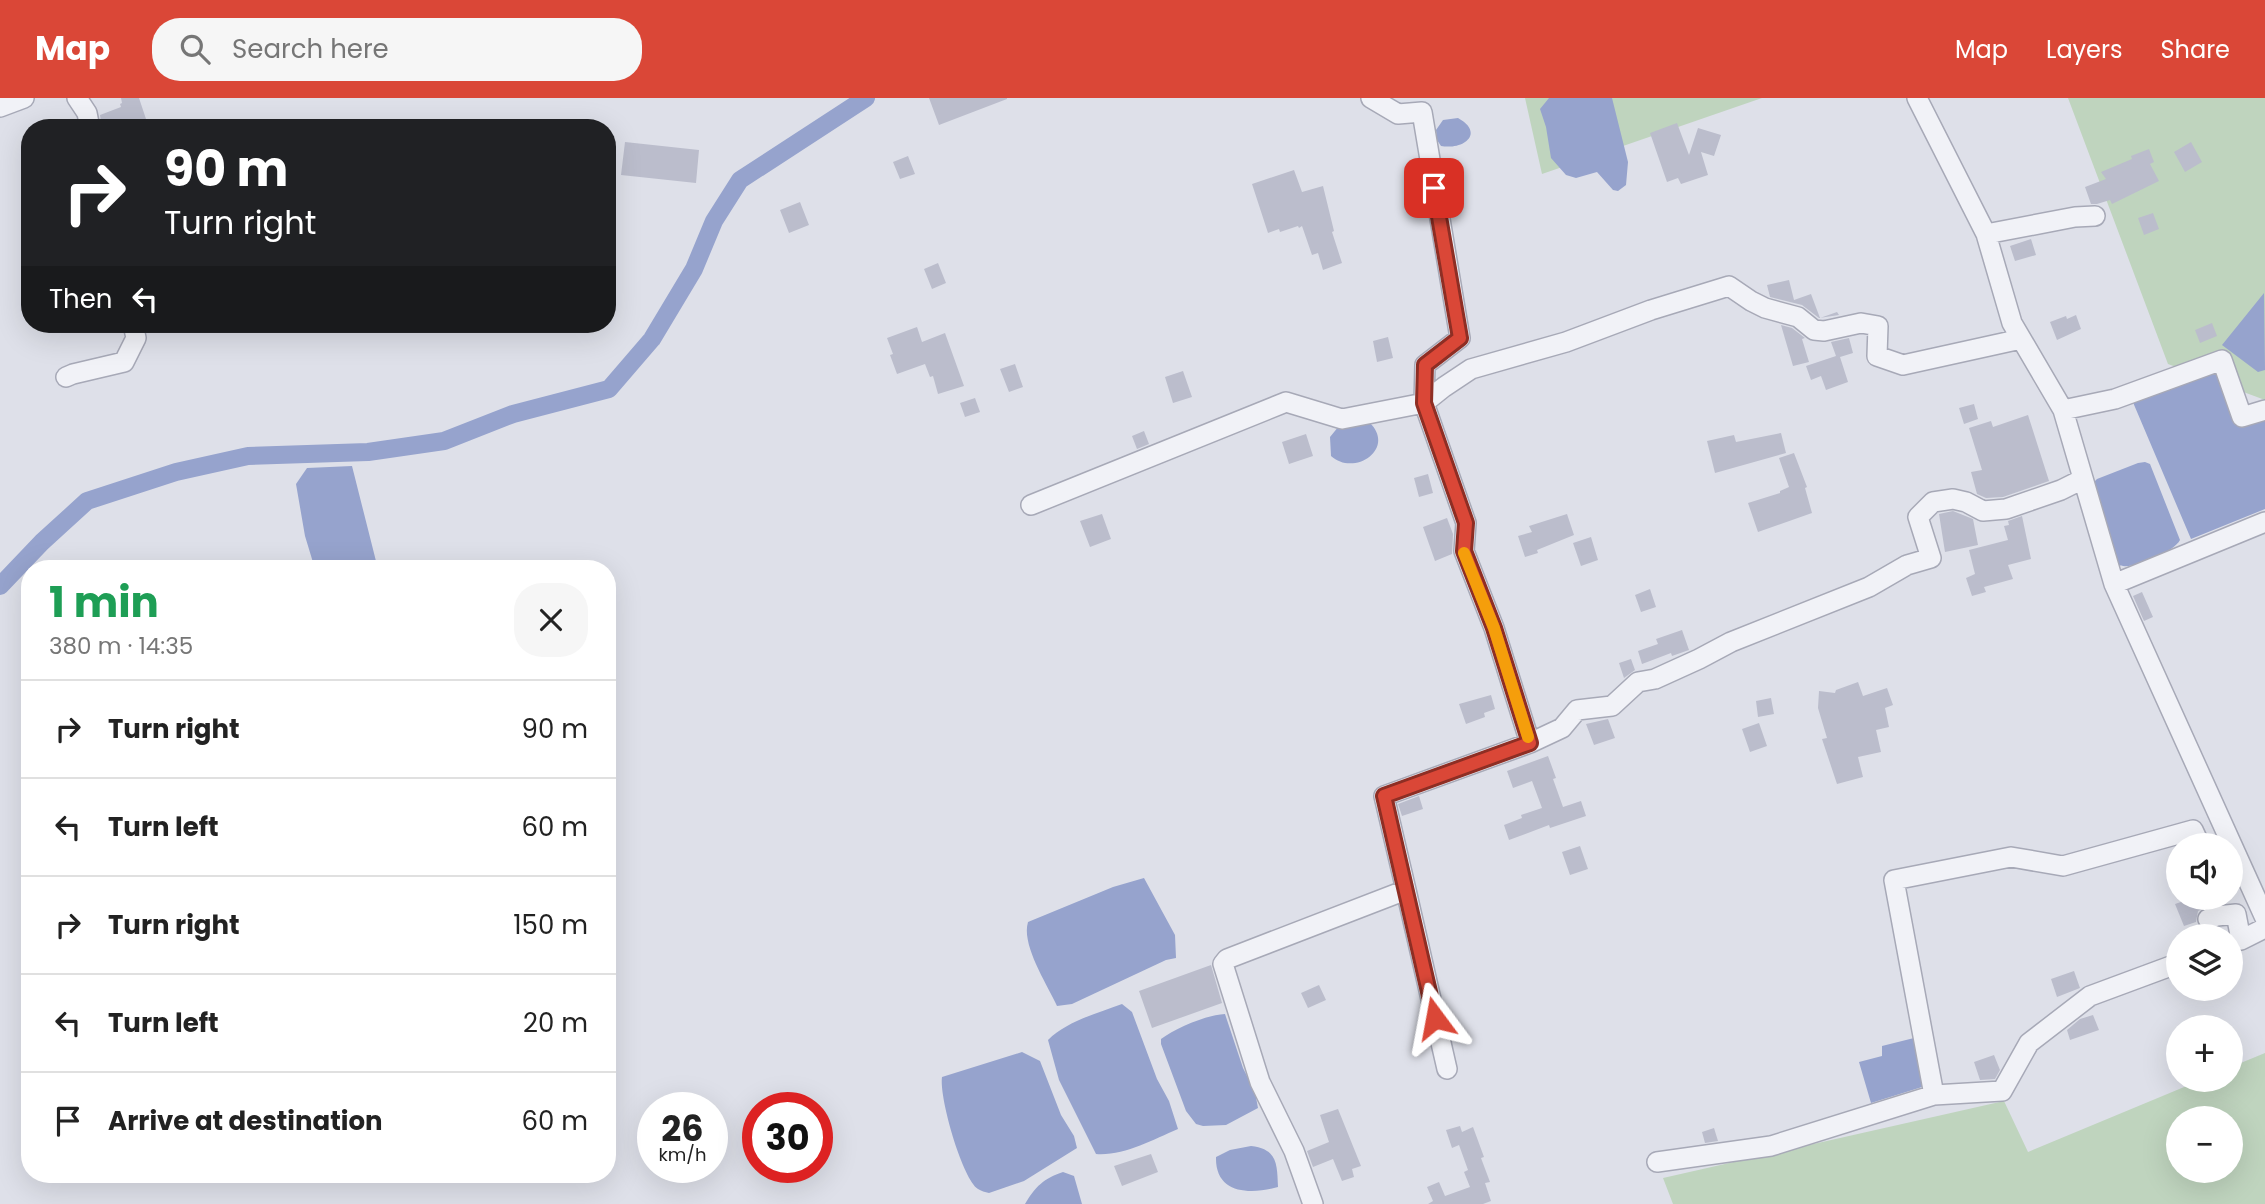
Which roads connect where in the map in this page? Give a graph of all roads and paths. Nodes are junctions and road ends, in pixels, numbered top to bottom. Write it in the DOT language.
graph roads {
  1 [pos="24,98"];
  2 [pos="77,98"];
  3 [pos="1371,98"];
  4 [pos="1917,98"];
  5 [pos="0,107"];
  6 [pos="88,119"];
  7 [pos="2095,216"];
  8 [pos="1986,234"];
  9 [pos="135,333"];
  10 [pos="2021,339"];
  11 [pos="66,377"];
  12 [pos="1424,403"];
  13 [pos="2063,410"];
  14 [pos="2265,410"];
  15 [pos="2083,479"];
  16 [pos="1031,505"];
  17 [pos="2265,522"];
  18 [pos="2114,584"];
  19 [pos="1530,743"];
  20 [pos="2166,837"];
  21 [pos="1406,890"];
  22 [pos="2265,918"];
  23 [pos="2208,919"];
  24 [pos="2236,924"];
  25 [pos="2265,928"];
  26 [pos="2243,939"];
  27 [pos="2166,968"];
  28 [pos="1447,1069"];
  29 [pos="1934,1095"];
  30 [pos="1657,1162"];
  31 [pos="1314,1204"];
  1 -- 5 [label="street"];
  2 -- 6 [label="street"];
  3 -- 12 [label="street"];
  4 -- 8 [label="street"];
  7 -- 8 [label="street"];
  8 -- 10 [label="street"];
  9 -- 11 [label="street"];
  10 -- 12 [label="street"];
  10 -- 13 [label="street"];
  12 -- 16 [label="street"];
  12 -- 19 [label="street"];
  13 -- 14 [label="street"];
  13 -- 15 [label="street"];
  15 -- 18 [label="street"];
  15 -- 19 [label="street"];
  17 -- 18 [label="street"];
  18 -- 22 [label="street"];
  19 -- 21 [label="street"];
  20 -- 29 [label="street"];
  21 -- 28 [label="street"];
  21 -- 31 [label="street"];
  23 -- 24 [label="street"];
  25 -- 26 [label="street"];
  27 -- 29 [label="street"];
  29 -- 30 [label="street"];
}
